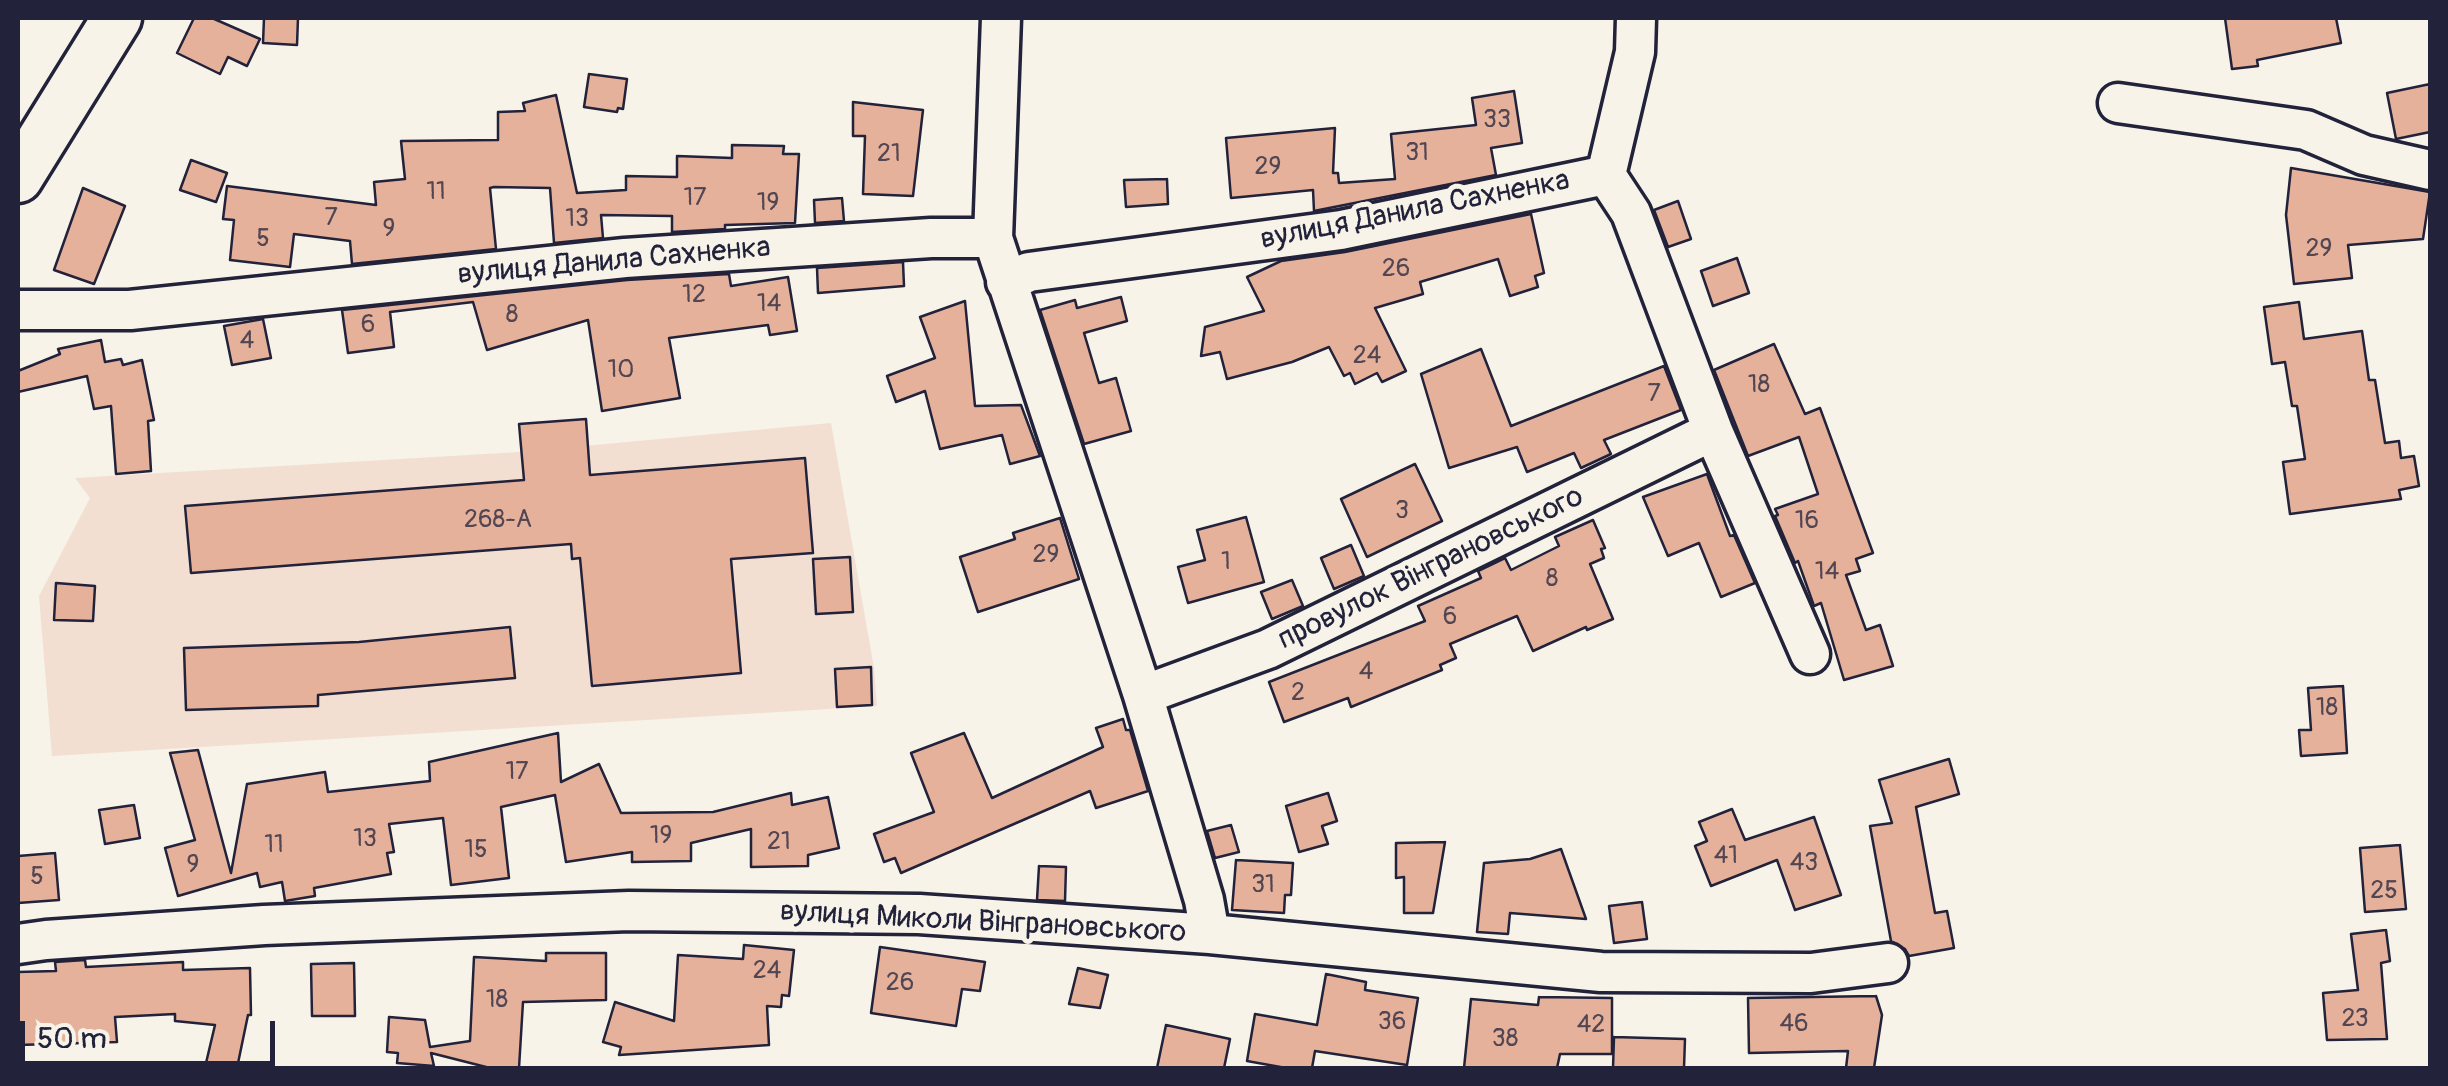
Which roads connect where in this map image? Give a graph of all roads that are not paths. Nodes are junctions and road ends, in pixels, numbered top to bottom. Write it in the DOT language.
graph roads {
  1 [pos="117,18"];
  2 [pos="1000,18"];
  3 [pos="1636,18"];
  4 [pos="2118,103"];
  5 [pos="2430,170"];
  6 [pos="1606,175"];
  7 [pos="18,178"];
  8 [pos="993,238"];
  9 [pos="1006,282"];
  10 [pos="18,310"];
  11 [pos="1713,431"];
  12 [pos="1810,654"];
  13 [pos="1143,695"];
  14 [pos="1210,934"];
  15 [pos="18,944"];
  16 [pos="1888,963"];
  1 -- 7 [label="street"];
  2 -- 8 [label="street"];
  3 -- 6 [label="street, вулиця Данила Сахненка"];
  4 -- 5 [label="street"];
  6 -- 9 [label="street, вулиця Данила Сахненка"];
  6 -- 11 [label="street"];
  8 -- 9 [label="street"];
  8 -- 10 [label="street, вулиця Данила Сахненка"];
  9 -- 13 [label="street"];
  11 -- 12 [label="street"];
  11 -- 13 [label="street, провулок Вінграновського"];
  13 -- 14 [label="street"];
  14 -- 15 [label="street, вулиця Миколи Вінграновського"];
  14 -- 16 [label="street, вулиця Миколи Вінграновського"];
}
